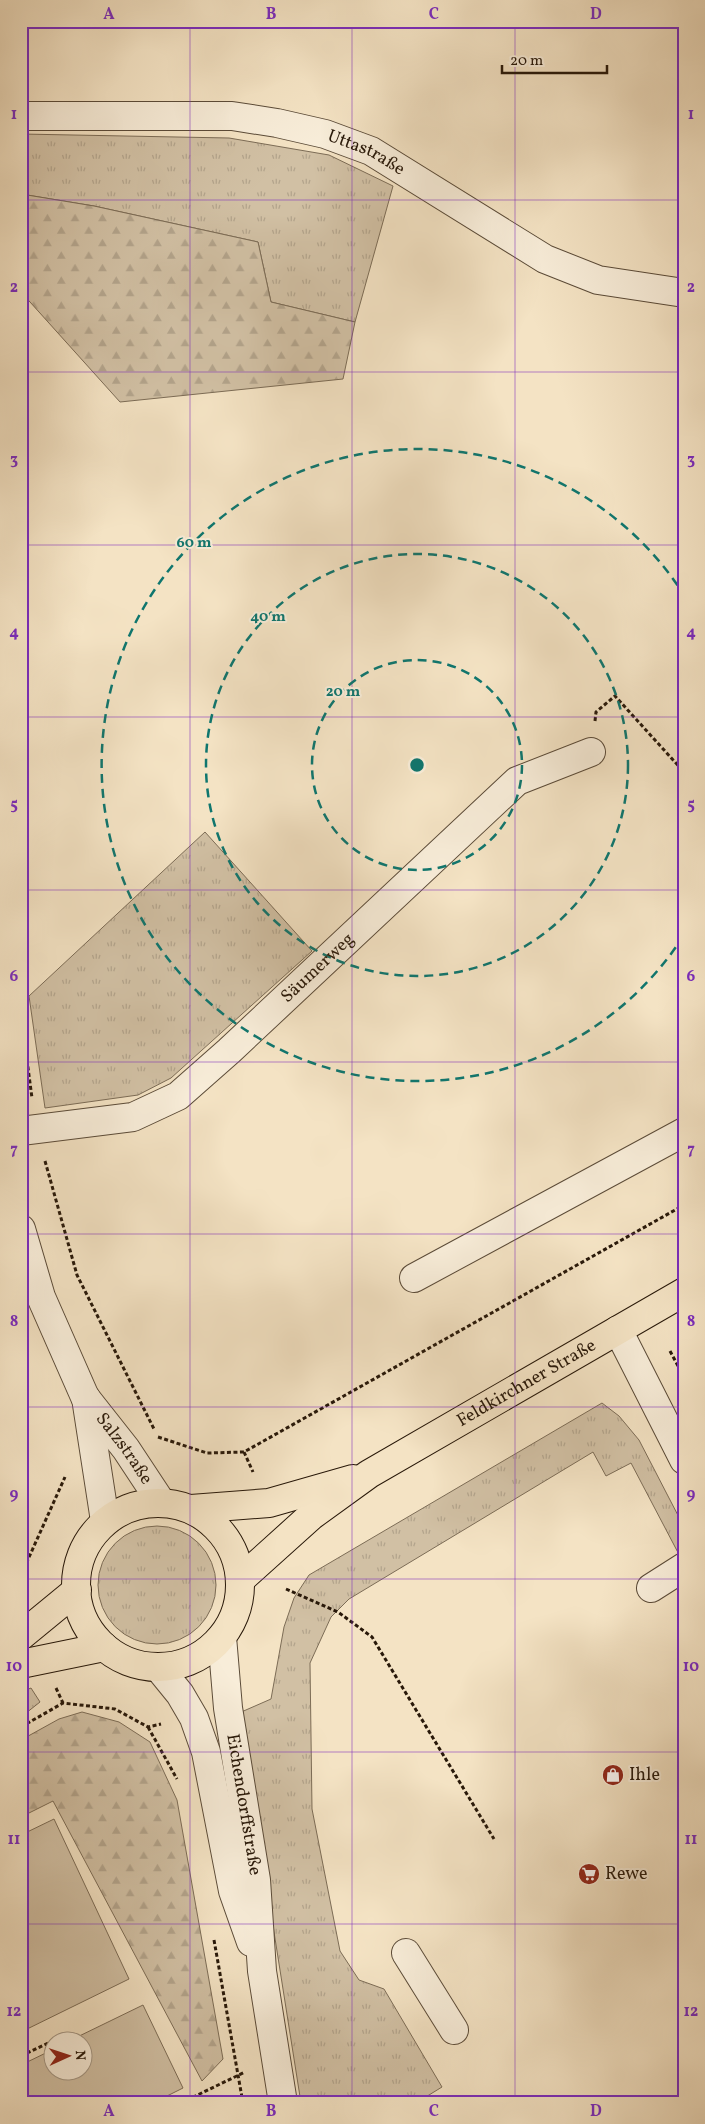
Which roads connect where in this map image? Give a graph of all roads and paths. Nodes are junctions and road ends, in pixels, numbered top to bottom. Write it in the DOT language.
graph roads {
  1 [pos="21,116"];
  2 [pos="684,294"];
  3 [pos="591,752"];
  4 [pos="684,772"];
  5 [pos="21,1015"];
  6 [pos="29,1130"];
  7 [pos="684,1132"];
  8 [pos="684,1205"];
  9 [pos="21,1229"];
  10 [pos="414,1278"];
  11 [pos="684,1292"];
  12 [pos="618,1330"];
  13 [pos="670,1351"];
  14 [pos="684,1377"];
  15 [pos="86,1397"];
  16 [pos="684,1460"];
  17 [pos="369,1474"];
  18 [pos="161,1502"];
  19 [pos="191,1509"];
  20 [pos="106,1521"];
  21 [pos="684,1568"];
  22 [pos="240,1580"];
  23 [pos="651,1588"];
  24 [pos="286,1589"];
  25 [pos="77,1590"];
  26 [pos="21,1636"];
  27 [pos="222,1637"];
  28 [pos="104,1647"];
  29 [pos="21,1664"];
  30 [pos="158,1667"];
  31 [pos="194,1718"];
  32 [pos="21,1727"];
  33 [pos="494,1839"];
  34 [pos="406,1953"];
  35 [pos="262,1971"];
  36 [pos="454,2030"];
  37 [pos="42,2046"];
  38 [pos="21,2056"];
  39 [pos="276,2060"];
  40 [pos="181,2103"];
  41 [pos="283,2103"];
  1 -- 2 [label="street, Uttastraße"];
  3 -- 4 [label="path"];
  3 -- 6 [label="street, Säumerweg"];
  5 -- 6 [label="path"];
  6 -- 8 [label="path"];
  7 -- 10 [label="street"];
  9 -- 15 [label="street, Salzstraße"];
  11 -- 12 [label="main road, Feldkirchner Straße"];
  12 -- 16 [label="street"];
  12 -- 17 [label="main road, Feldkirchner Straße"];
  13 -- 14 [label="path"];
  15 -- 18 [label="street, Salzstraße"];
  15 -- 20 [label="street, Salzstraße"];
  17 -- 19 [label="main road, Feldkirchner Straße"];
  17 -- 22 [label="main road, Feldkirchner Straße"];
  18 -- 19 [label="main road"];
  18 -- 20 [label="main road"];
  19 -- 22 [label="main road"];
  20 -- 25 [label="main road"];
  21 -- 23 [label="street"];
  22 -- 27 [label="main road"];
  24 -- 33 [label="path"];
  25 -- 26 [label="main road"];
  25 -- 28 [label="main road"];
  27 -- 30 [label="main road"];
  27 -- 35 [label="street, Eichendorffstraße"];
  28 -- 29 [label="main road"];
  28 -- 30 [label="main road"];
  30 -- 31 [label="street, Eichendorffstraße"];
  31 -- 32 [label="path"];
  31 -- 35 [label="street, Eichendorffstraße"];
  34 -- 36 [label="street"];
  35 -- 39 [label="street, Eichendorffstraße"];
  37 -- 38 [label="path"];
  39 -- 40 [label="path"];
  39 -- 41 [label="street, Eichendorffstraße"];
}
